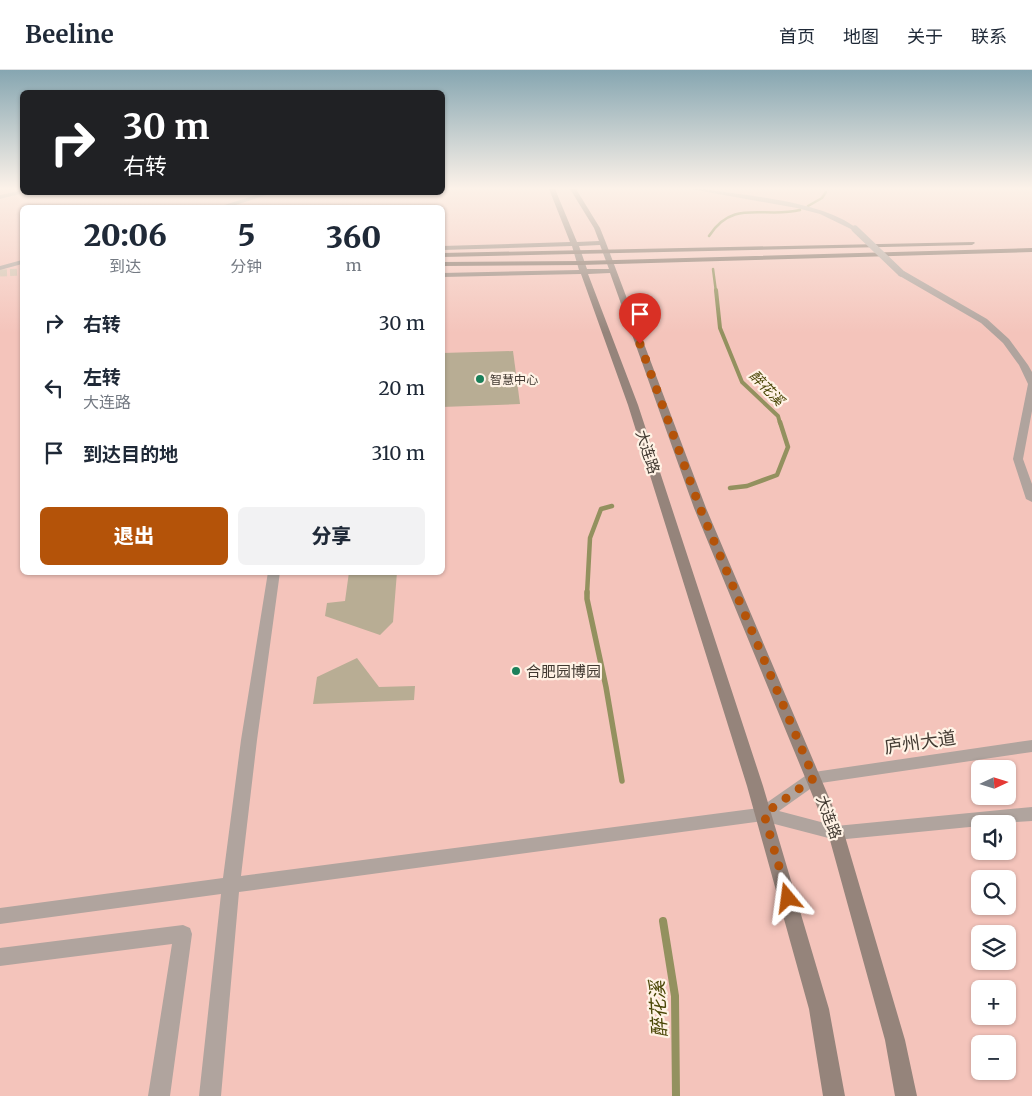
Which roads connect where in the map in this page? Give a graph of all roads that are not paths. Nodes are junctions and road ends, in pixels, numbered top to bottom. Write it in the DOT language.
graph roads {
  1 [pos="571,237"];
  2 [pos="601,237"];
  3 [pos="863,237"];
  4 [pos="1032,242"];
  5 [pos="983,243"];
  6 [pos="992,243"];
  7 [pos="445,248"];
  8 [pos="1032,250"];
  9 [pos="445,255"];
  10 [pos="609,257"];
  11 [pos="579,258"];
  12 [pos="20,263"];
  13 [pos="445,264"];
  14 [pos="0,268"];
  15 [pos="445,275"];
  16 [pos="1032,384"];
  17 [pos="1032,499"];
  18 [pos="274,575"];
  19 [pos="1032,746"];
  20 [pos="814,778"];
  21 [pos="764,814"];
  22 [pos="1032,814"];
  23 [pos="836,833"];
  24 [pos="231,885"];
  25 [pos="0,916"];
  26 [pos="0,957"];
  27 [pos="159,1096"];
  28 [pos="210,1096"];
  29 [pos="834,1096"];
  30 [pos="906,1096"];
  1 -- 11 [label="main road, 大连路"];
  2 -- 10 [label="main road, 大连路"];
  3 -- 16 [label="street, bridge"];
  4 -- 6 [label="main road"];
  5 -- 10 [label="main road"];
  7 -- 11 [label="main road"];
  8 -- 10 [label="main road"];
  9 -- 11 [label="main road"];
  10 -- 11 [label="main road"];
  10 -- 11 [label="main road"];
  10 -- 20 [label="main road, 大连路"];
  11 -- 13 [label="main road"];
  11 -- 15 [label="main road"];
  11 -- 21 [label="main road, 大连路"];
  12 -- 14 [label="street"];
  16 -- 17 [label="street"];
  18 -- 24 [label="street"];
  19 -- 20 [label="street, 庐州大道"];
  20 -- 21 [label="street"];
  20 -- 23 [label="main road, 大连路"];
  21 -- 23 [label="street"];
  21 -- 24 [label="street"];
  21 -- 29 [label="main road, 大连路"];
  22 -- 23 [label="street"];
  23 -- 30 [label="main road, 大连路"];
  24 -- 25 [label="street"];
  24 -- 28 [label="street"];
  26 -- 27 [label="street"];
}
